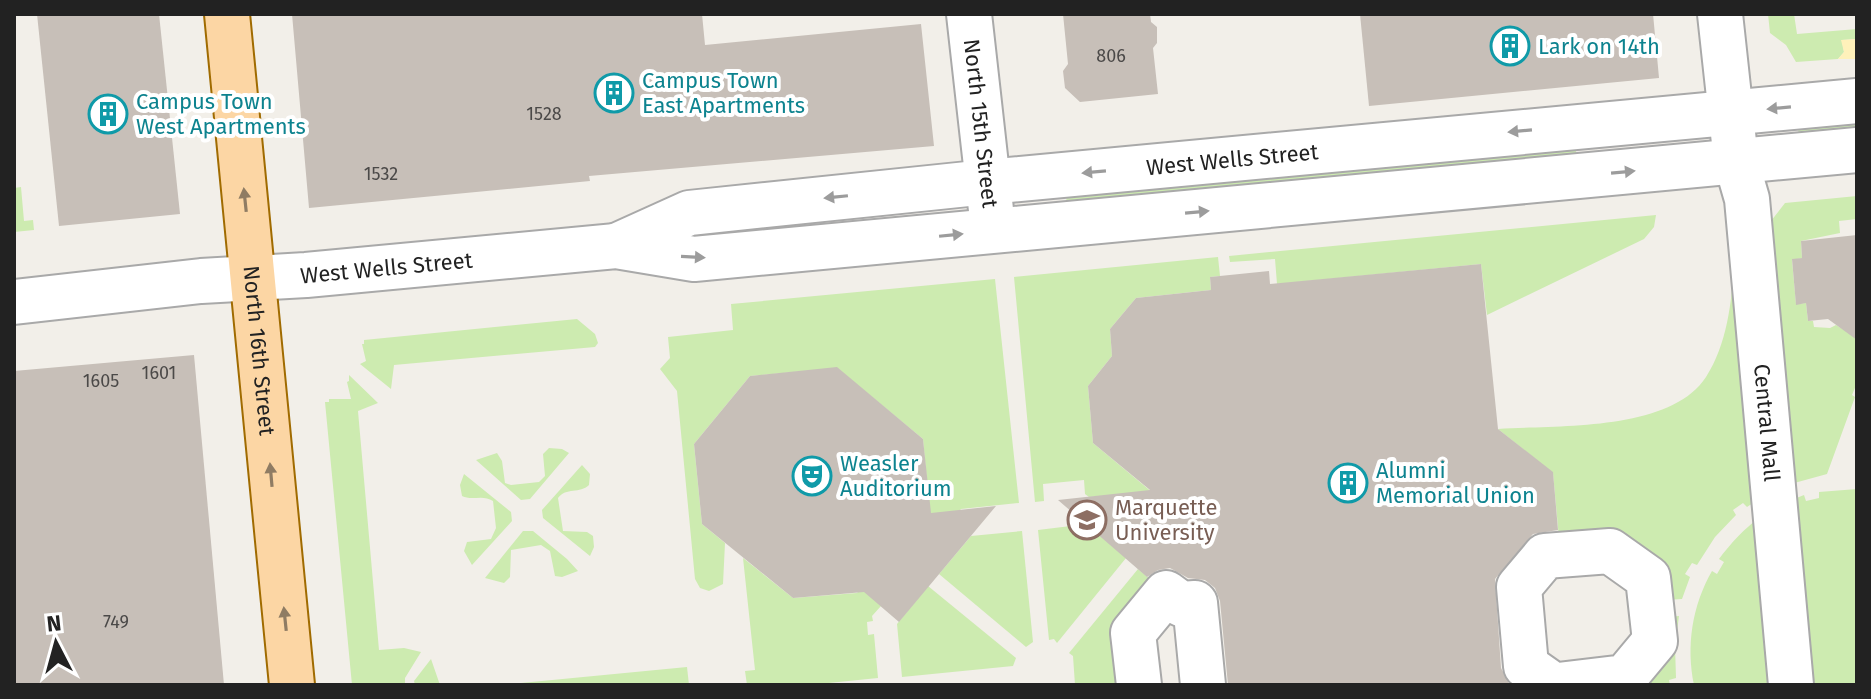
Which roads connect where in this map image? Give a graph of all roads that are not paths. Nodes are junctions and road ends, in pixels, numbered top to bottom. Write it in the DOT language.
graph roads {
  1 [pos="227,14"];
  2 [pos="969,14"];
  3 [pos="1720,14"];
  4 [pos="1857,101"];
  5 [pos="1731,112"];
  6 [pos="1857,150"];
  7 [pos="1736,161"];
  8 [pos="987,182"];
  9 [pos="993,231"];
  10 [pos="616,246"];
  11 [pos="253,278"];
  12 [pos="14,302"];
  13 [pos="292,685"];
  14 [pos="1139,685"];
  15 [pos="1203,685"];
  16 [pos="1791,685"];
  11 -- 1 [label="main road, North 16th Street, one-way"];
  2 -- 8 [label="street, North 15th Street"];
  3 -- 5 [label="street, Central Mall"];
  4 -- 5 [label="street, West Wells Street, one-way"];
  5 -- 7 [label="street, Central Mall"];
  5 -- 8 [label="street, West Wells Street, one-way"];
  6 -- 7 [label="street, West Wells Street"];
  9 -- 7 [label="street, West Wells Street, one-way"];
  7 -- 16 [label="street, Central Mall"];
  8 -- 9 [label="street, North 15th Street"];
  8 -- 10 [label="street, West Wells Street, one-way"];
  10 -- 9 [label="street, West Wells Street, one-way"];
  10 -- 11 [label="street, West Wells Street"];
  11 -- 12 [label="street, West Wells Street"];
  13 -- 11 [label="main road, North 16th Street, one-way"];
  14 -- 15 [label="street"];
}
